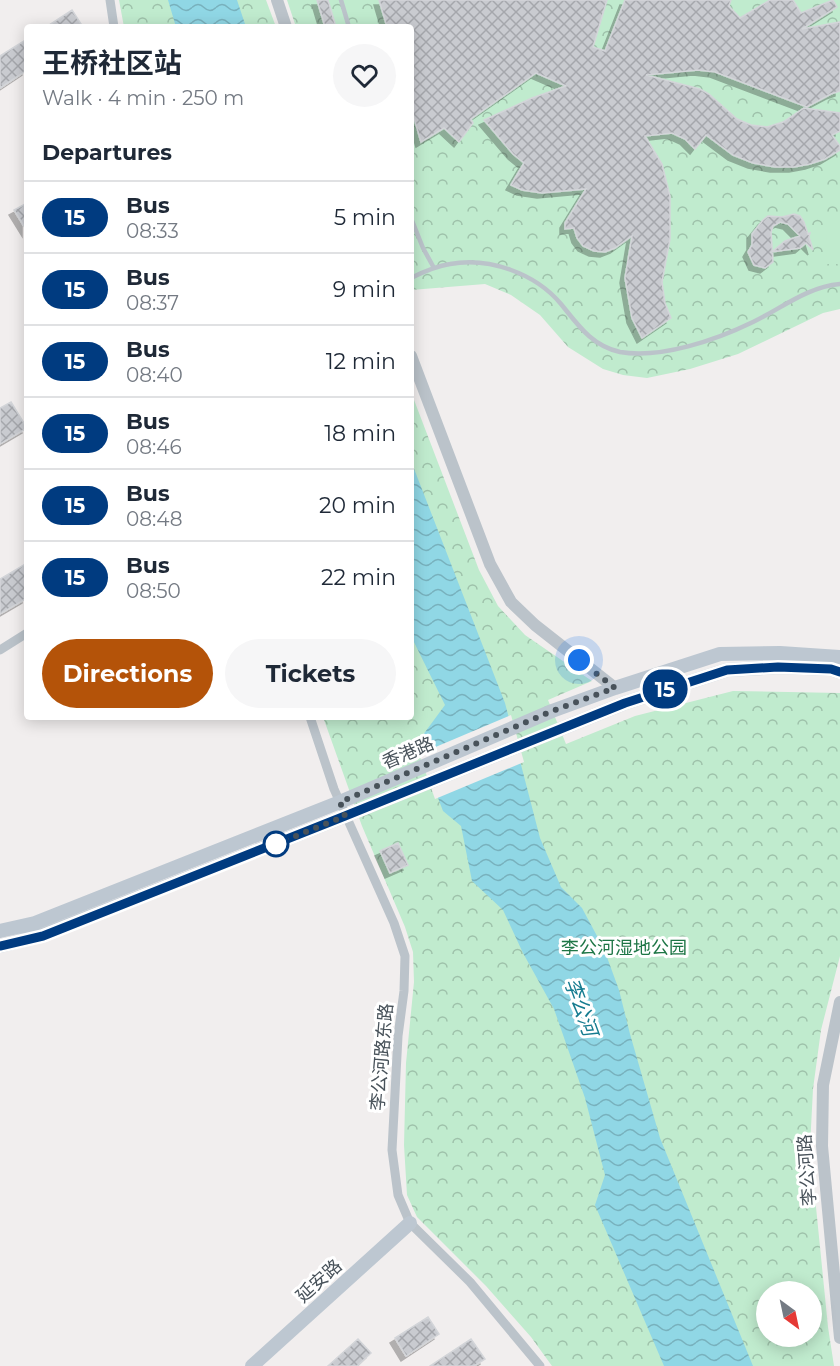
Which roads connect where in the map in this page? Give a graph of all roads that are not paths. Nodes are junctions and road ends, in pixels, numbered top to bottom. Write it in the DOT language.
graph roads {
  1 [pos="110,0"];
  2 [pos="277,0"];
  3 [pos="341,0"];
  4 [pos="114,24"];
  5 [pos="285,24"];
  6 [pos="349,24"];
  7 [pos="414,226"];
  8 [pos="434,268"];
  9 [pos="414,277"];
  10 [pos="840,284"];
  11 [pos="414,364"];
  12 [pos="24,635"];
  13 [pos="0,650"];
  14 [pos="840,657"];
  15 [pos="840,672"];
  16 [pos="615,688"];
  17 [pos="311,720"];
  18 [pos="340,802"];
  19 [pos="345,816"];
  20 [pos="0,931"];
  21 [pos="0,946"];
  22 [pos="840,1002"];
  23 [pos="410,1223"];
  24 [pos="840,1338"];
  25 [pos="252,1366"];
  26 [pos="540,1366"];
  1 -- 4 [label="street"];
  2 -- 5 [label="street"];
  3 -- 6 [label="lane"];
  7 -- 8 [label="lane"];
  8 -- 9 [label="lane"];
  8 -- 10 [label="lane"];
  11 -- 16 [label="street"];
  12 -- 13 [label="street"];
  14 -- 16 [label="main road, 香港路"];
  15 -- 19 [label="main road, 香港路"];
  16 -- 18 [label="main road, 香港路"];
  17 -- 18 [label="street, 李公河路东路"];
  18 -- 19 [label="street, 李公河路东路"];
  18 -- 20 [label="main road, 香港路"];
  19 -- 21 [label="main road, 香港路"];
  19 -- 23 [label="street, 李公河路东路"];
  22 -- 24 [label="street, 李公河路"];
  23 -- 25 [label="main road, 延安路"];
  23 -- 26 [label="street, 李公河路东路"];
}
